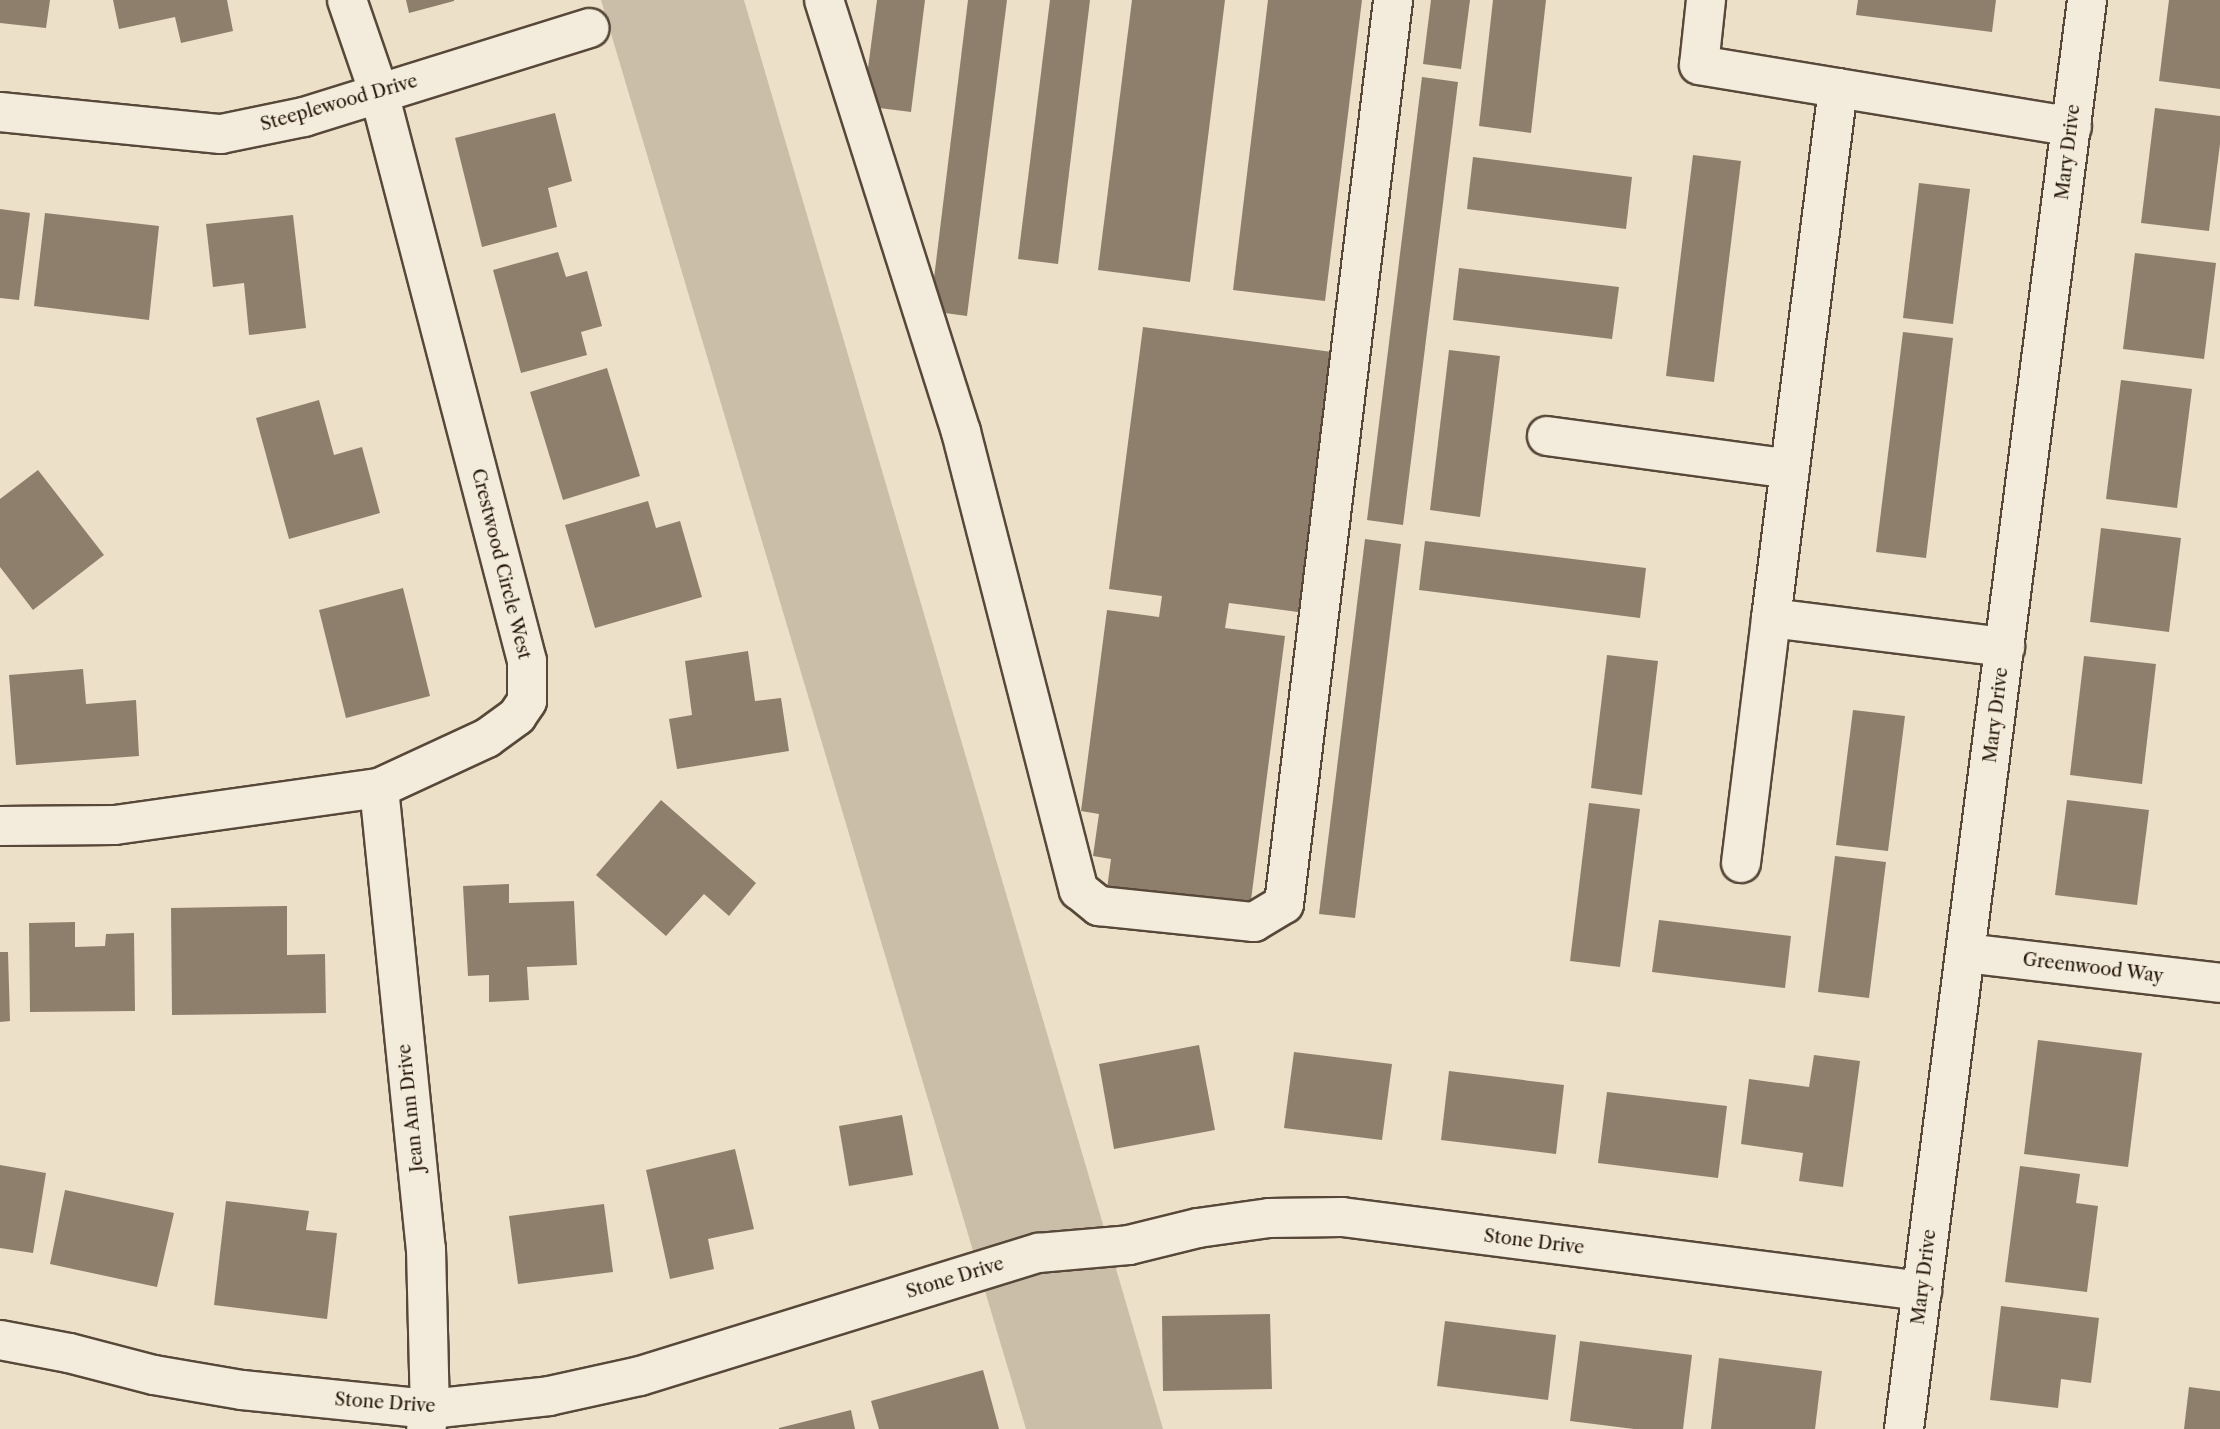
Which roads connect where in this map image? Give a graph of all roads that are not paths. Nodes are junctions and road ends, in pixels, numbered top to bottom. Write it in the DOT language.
graph roads {
  1 [pos="347,0"];
  2 [pos="824,0"];
  3 [pos="1393,0"];
  4 [pos="1706,0"];
  5 [pos="2087,0"];
  6 [pos="589,28"];
  7 [pos="1838,88"];
  8 [pos="379,93"];
  9 [pos="0,112"];
  10 [pos="2072,127"];
  11 [pos="1547,436"];
  12 [pos="1790,469"];
  13 [pos="1771,618"];
  14 [pos="2005,648"];
  15 [pos="379,788"];
  16 [pos="0,826"];
  17 [pos="1741,863"];
  18 [pos="1966,953"];
  19 [pos="2220,978"];
  20 [pos="1922,1291"];
  21 [pos="0,1340"];
  22 [pos="428,1419"];
  23 [pos="1904,1429"];
  1 -- 8 [label="street, Crestwood Circle West"];
  2 -- 3 [label="street"];
  4 -- 7 [label="street"];
  5 -- 10 [label="street, Mary Drive"];
  6 -- 8 [label="street, Steeplewood Drive"];
  7 -- 10 [label="street"];
  7 -- 12 [label="street"];
  8 -- 9 [label="street, Steeplewood Drive"];
  8 -- 15 [label="street, Crestwood Circle West"];
  10 -- 14 [label="street, Mary Drive"];
  11 -- 12 [label="street"];
  12 -- 13 [label="street"];
  13 -- 14 [label="street"];
  13 -- 17 [label="street"];
  14 -- 18 [label="street, Mary Drive"];
  15 -- 16 [label="street, Crestwood Circle West"];
  15 -- 22 [label="street, Jean Ann Drive"];
  18 -- 19 [label="street, Greenwood Way"];
  18 -- 20 [label="street, Mary Drive"];
  20 -- 22 [label="street, Stone Drive"];
  20 -- 23 [label="street, Mary Drive"];
  21 -- 22 [label="street, Stone Drive"];
}
